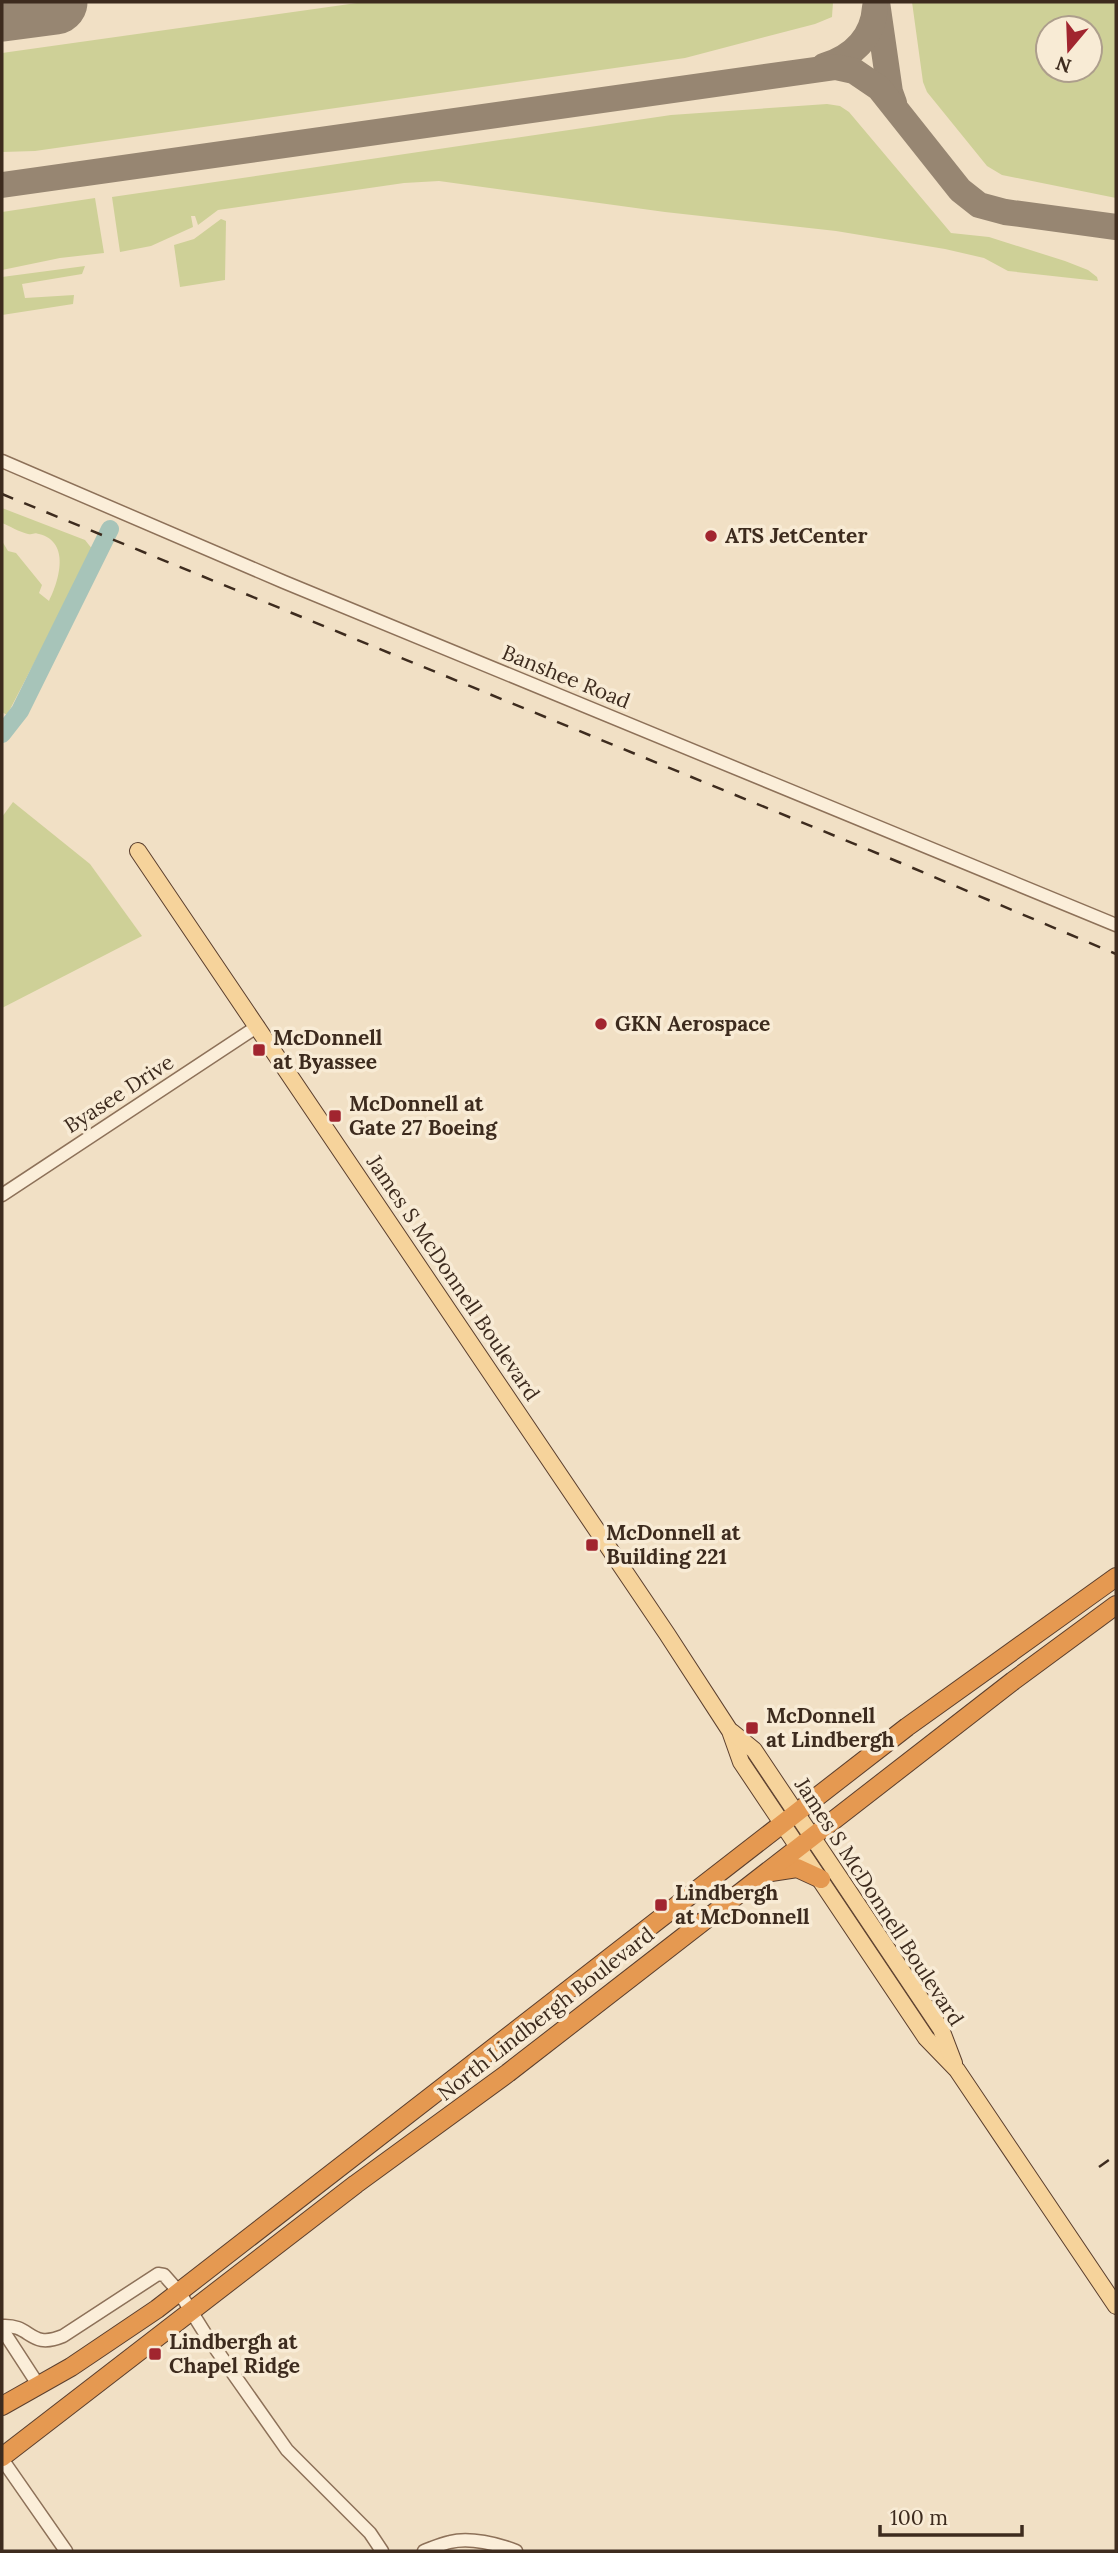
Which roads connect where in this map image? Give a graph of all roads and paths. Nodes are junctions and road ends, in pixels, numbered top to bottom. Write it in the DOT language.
graph roads {
  1 [pos="2,461"];
  2 [pos="138,851"];
  3 [pos="1116,925"];
  4 [pos="258,1026"];
  5 [pos="2,1195"];
  6 [pos="1116,1577"];
  7 [pos="1116,1605"];
  8 [pos="790,1818"];
  9 [pos="806,1842"];
  10 [pos="764,1874"];
  11 [pos="821,1879"];
  12 [pos="957,2070"];
  13 [pos="179,2292"];
  14 [pos="1116,2306"];
  15 [pos="190,2311"];
  16 [pos="2,2327"];
  17 [pos="39,2386"];
  18 [pos="2,2406"];
  19 [pos="2,2458"];
  20 [pos="66,2551"];
  21 [pos="382,2551"];
  22 [pos="424,2551"];
  23 [pos="516,2551"];
  1 -- 3 [label="street, Banshee Road"];
  2 -- 4 [label="main road, James S McDonnell Boulevard"];
  4 -- 5 [label="street, Byasee Drive"];
  4 -- 8 [label="main road, James S McDonnell Boulevard"];
  6 -- 8 [label="highway, North Lindbergh Boulevard"];
  7 -- 9 [label="highway, North Lindbergh Boulevard"];
  8 -- 9 [label="main road, James S McDonnell Boulevard"];
  8 -- 13 [label="highway, North Lindbergh Boulevard"];
  9 -- 10 [label="highway, North Lindbergh Boulevard"];
  9 -- 11 [label="main road, James S McDonnell Boulevard"];
  9 -- 12 [label="main road, James S McDonnell Boulevard"];
  10 -- 11 [label="highway"];
  10 -- 15 [label="highway, North Lindbergh Boulevard"];
  11 -- 12 [label="main road, James S McDonnell Boulevard"];
  12 -- 14 [label="main road, James S McDonnell Boulevard"];
  13 -- 15 [label="street"];
  13 -- 16 [label="street"];
  13 -- 17 [label="highway, North Lindbergh Boulevard"];
  15 -- 19 [label="highway, North Lindbergh Boulevard"];
  15 -- 21 [label="street"];
  16 -- 17 [label="street"];
  17 -- 18 [label="highway, North Lindbergh Boulevard"];
  19 -- 20 [label="street"];
  22 -- 23 [label="street"];
}
